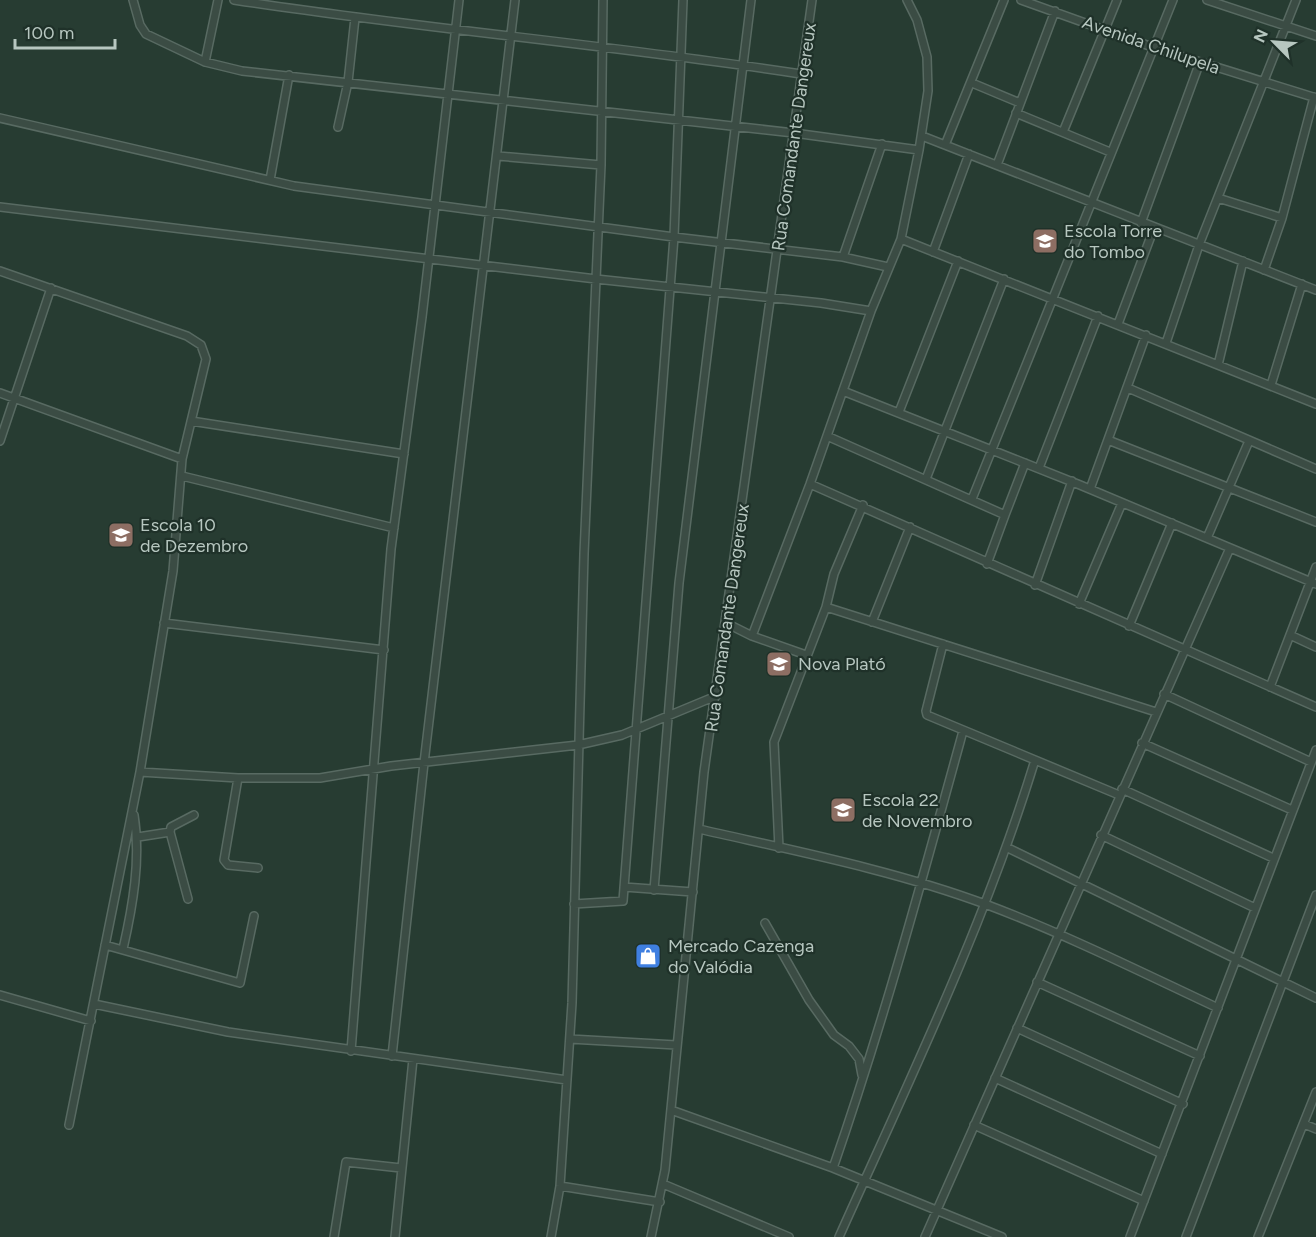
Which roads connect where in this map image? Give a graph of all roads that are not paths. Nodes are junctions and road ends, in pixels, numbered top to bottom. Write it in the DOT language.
graph roads {
  1 [pos="133,0"];
  2 [pos="218,0"];
  3 [pos="234,0"];
  4 [pos="459,0"];
  5 [pos="515,0"];
  6 [pos="603,0"];
  7 [pos="683,0"];
  8 [pos="751,0"];
  9 [pos="812,0"];
  10 [pos="907,0"];
  11 [pos="1004,0"];
  12 [pos="1021,0"];
  13 [pos="1117,0"];
  14 [pos="1173,0"];
  15 [pos="1207,0"];
  16 [pos="1296,0"];
  17 [pos="1055,11"];
  18 [pos="355,18"];
  19 [pos="1286,27"];
  20 [pos="454,30"];
  21 [pos="1106,30"];
  22 [pos="510,36"];
  23 [pos="1316,36"];
  24 [pos="602,47"];
  25 [pos="1155,48"];
  26 [pos="683,57"];
  27 [pos="205,62"];
  28 [pos="1200,62"];
  29 [pos="743,65"];
  30 [pos="801,74"];
  31 [pos="289,75"];
  32 [pos="348,82"];
  33 [pos="972,83"];
  34 [pos="1264,83"];
  35 [pos="446,94"];
  36 [pos="1315,98"];
  37 [pos="505,100"];
  38 [pos="1020,103"];
  39 [pos="601,112"];
  40 [pos="1017,113"];
  41 [pos="0,118"];
  42 [pos="680,120"];
  43 [pos="736,127"];
  44 [pos="339,128"];
  45 [pos="1063,132"];
  46 [pos="794,134"];
  47 [pos="922,136"];
  48 [pos="882,144"];
  49 [pos="945,145"];
  50 [pos="920,150"];
  51 [pos="1110,152"];
  52 [pos="969,154"];
  53 [pos="498,156"];
  54 [pos="601,165"];
  55 [pos="997,165"];
  56 [pos="270,180"];
  57 [pos="1218,198"];
  58 [pos="1090,204"];
  59 [pos="435,206"];
  60 [pos="0,207"];
  61 [pos="490,213"];
  62 [pos="1282,218"];
  63 [pos="1141,223"];
  64 [pos="598,227"];
  65 [pos="1154,228"];
  66 [pos="674,237"];
  67 [pos="901,239"];
  68 [pos="722,243"];
  69 [pos="1200,245"];
  70 [pos="779,250"];
  71 [pos="933,252"];
  72 [pos="427,257"];
  73 [pos="843,257"];
  74 [pos="958,261"];
  75 [pos="1243,261"];
  76 [pos="484,264"];
  77 [pos="888,267"];
  78 [pos="1264,270"];
  79 [pos="0,272"];
  80 [pos="596,279"];
  81 [pos="1004,279"];
  82 [pos="1302,284"];
  83 [pos="51,288"];
  84 [pos="671,288"];
  85 [pos="1316,290"];
  86 [pos="716,292"];
  87 [pos="772,298"];
  88 [pos="1054,298"];
  89 [pos="871,311"];
  90 [pos="1098,316"];
  91 [pos="1118,324"];
  92 [pos="1146,335"];
  93 [pos="1166,343"];
  94 [pos="1218,365"];
  95 [pos="1271,385"];
  96 [pos="1128,388"];
  97 [pos="843,391"];
  98 [pos="0,393"];
  99 [pos="14,397"];
  100 [pos="1316,404"];
  101 [pos="899,412"];
  102 [pos="191,421"];
  103 [pos="945,430"];
  104 [pos="827,436"];
  105 [pos="1108,440"];
  106 [pos="0,441"];
  107 [pos="1249,441"];
  108 [pos="993,449"];
  109 [pos="404,454"];
  110 [pos="182,459"];
  111 [pos="1025,463"];
  112 [pos="1039,468"];
  113 [pos="1316,469"];
  114 [pos="182,476"];
  115 [pos="926,479"];
  116 [pos="1072,481"];
  117 [pos="810,484"];
  118 [pos="1229,488"];
  119 [pos="1090,489"];
  120 [pos="972,499"];
  121 [pos="1122,503"];
  122 [pos="863,505"];
  123 [pos="1005,514"];
  124 [pos="1316,522"];
  125 [pos="1172,524"];
  126 [pos="910,527"];
  127 [pos="394,528"];
  128 [pos="1207,538"];
  129 [pos="1230,548"];
  130 [pos="987,564"];
  131 [pos="1316,567"];
  132 [pos="1313,583"];
  133 [pos="1035,585"];
  134 [pos="1079,604"];
  135 [pos="826,607"];
  136 [pos="164,622"];
  137 [pos="872,622"];
  138 [pos="726,623"];
  139 [pos="1129,626"];
  140 [pos="1290,635"];
  141 [pos="752,636"];
  142 [pos="943,644"];
  143 [pos="1316,647"];
  144 [pos="1184,649"];
  145 [pos="384,650"];
  146 [pos="806,655"];
  147 [pos="1270,687"];
  148 [pos="1164,694"];
  149 [pos="716,696"];
  150 [pos="1316,707"];
  151 [pos="1156,712"];
  152 [pos="669,714"];
  153 [pos="638,726"];
  154 [pos="963,731"];
  155 [pos="1142,743"];
  156 [pos="578,745"];
  157 [pos="1316,750"];
  158 [pos="1035,760"];
  159 [pos="1311,762"];
  160 [pos="424,763"];
  161 [pos="374,771"];
  162 [pos="140,772"];
  163 [pos="238,778"];
  164 [pos="1120,792"];
  165 [pos="133,808"];
  166 [pos="1292,810"];
  167 [pos="194,816"];
  168 [pos="699,829"];
  169 [pos="170,832"];
  170 [pos="1101,835"];
  171 [pos="138,837"];
  172 [pos="779,848"];
  173 [pos="1008,848"];
  174 [pos="1273,858"];
  175 [pos="258,868"];
  176 [pos="922,883"];
  177 [pos="1080,883"];
  178 [pos="624,887"];
  179 [pos="654,890"];
  180 [pos="693,892"];
  181 [pos="1316,895"];
  182 [pos="188,899"];
  183 [pos="574,904"];
  184 [pos="985,904"];
  185 [pos="1255,908"];
  186 [pos="254,916"];
  187 [pos="765,922"];
  188 [pos="1058,934"];
  189 [pos="105,945"];
  190 [pos="123,949"];
  191 [pos="1236,960"];
  192 [pos="1037,982"];
  193 [pos="1283,982"];
  194 [pos="0,995"];
  195 [pos="1316,998"];
  196 [pos="94,1004"];
  197 [pos="1218,1008"];
  198 [pos="91,1021"];
  199 [pos="1017,1028"];
  200 [pos="570,1039"];
  201 [pos="676,1045"];
  202 [pos="351,1051"];
  203 [pos="392,1056"];
  204 [pos="1200,1056"];
  205 [pos="413,1059"];
  206 [pos="863,1078"];
  207 [pos="995,1078"];
  208 [pos="567,1080"];
  209 [pos="1316,1092"];
  210 [pos="1183,1104"];
  211 [pos="670,1110"];
  212 [pos="1304,1124"];
  213 [pos="69,1125"];
  214 [pos="974,1125"];
  215 [pos="1316,1129"];
  216 [pos="1162,1154"];
  217 [pos="401,1168"];
  218 [pos="833,1168"];
  219 [pos="864,1181"];
  220 [pos="663,1184"];
  221 [pos="560,1186"];
  222 [pos="1144,1201"];
  223 [pos="660,1202"];
  224 [pos="937,1210"];
  225 [pos="334,1237"];
  226 [pos="395,1237"];
  227 [pos="551,1237"];
  228 [pos="651,1237"];
  229 [pos="789,1237"];
  230 [pos="839,1237"];
  231 [pos="925,1237"];
  232 [pos="1002,1237"];
  233 [pos="1130,1237"];
  234 [pos="1186,1237"];
  235 [pos="1258,1237"];
  1 -- 27 [label="street"];
  2 -- 27 [label="street"];
  3 -- 18 [label="street"];
  4 -- 20 [label="street"];
  5 -- 22 [label="street"];
  6 -- 24 [label="street"];
  7 -- 26 [label="street"];
  8 -- 29 [label="street"];
  9 -- 30 [label="street, Rua Comandante Dangereux"];
  10 -- 47 [label="street"];
  11 -- 33 [label="street"];
  12 -- 17 [label="street, Avenida Chilupela"];
  13 -- 21 [label="street"];
  14 -- 25 [label="street"];
  15 -- 19 [label="street"];
  16 -- 19 [label="street"];
  17 -- 21 [label="street, Avenida Chilupela"];
  17 -- 38 [label="street"];
  18 -- 20 [label="street"];
  18 -- 32 [label="street"];
  19 -- 23 [label="street"];
  19 -- 34 [label="street"];
  20 -- 22 [label="street"];
  20 -- 35 [label="street"];
  21 -- 25 [label="street, Avenida Chilupela"];
  21 -- 45 [label="street"];
  22 -- 24 [label="street"];
  22 -- 37 [label="street"];
  24 -- 26 [label="street"];
  24 -- 39 [label="street"];
  25 -- 28 [label="street, Avenida Chilupela"];
  25 -- 51 [label="street"];
  26 -- 29 [label="street"];
  26 -- 42 [label="street"];
  27 -- 31 [label="street"];
  28 -- 34 [label="street, Avenida Chilupela"];
  28 -- 63 [label="street"];
  29 -- 30 [label="street"];
  29 -- 43 [label="street"];
  30 -- 46 [label="street, Rua Comandante Dangereux"];
  31 -- 32 [label="street"];
  31 -- 56 [label="street"];
  32 -- 35 [label="street"];
  32 -- 44 [label="street"];
  33 -- 38 [label="street"];
  33 -- 49 [label="street"];
  34 -- 36 [label="street, Avenida Chilupela"];
  34 -- 57 [label="street"];
  35 -- 37 [label="street"];
  35 -- 59 [label="street"];
  36 -- 62 [label="street"];
  37 -- 39 [label="street"];
  37 -- 53 [label="street"];
  38 -- 40 [label="street"];
  39 -- 42 [label="street"];
  39 -- 54 [label="street"];
  40 -- 45 [label="street"];
  40 -- 55 [label="street"];
  41 -- 56 [label="street"];
  42 -- 43 [label="street"];
  42 -- 66 [label="street"];
  43 -- 46 [label="street"];
  43 -- 68 [label="street"];
  45 -- 51 [label="street"];
  46 -- 48 [label="street"];
  46 -- 70 [label="street, Rua Comandante Dangereux"];
  47 -- 49 [label="street"];
  47 -- 50 [label="street"];
  48 -- 50 [label="street"];
  48 -- 73 [label="street"];
  49 -- 52 [label="street"];
  50 -- 67 [label="street"];
  51 -- 58 [label="street"];
  52 -- 55 [label="street"];
  52 -- 71 [label="street"];
  53 -- 54 [label="street"];
  53 -- 61 [label="street"];
  54 -- 64 [label="street"];
  55 -- 58 [label="street"];
  56 -- 59 [label="street"];
  57 -- 62 [label="street"];
  57 -- 69 [label="street"];
  58 -- 63 [label="street"];
  58 -- 88 [label="street"];
  59 -- 61 [label="street"];
  59 -- 72 [label="street"];
  60 -- 72 [label="street"];
  61 -- 64 [label="street"];
  61 -- 76 [label="street"];
  62 -- 78 [label="street"];
  63 -- 65 [label="street"];
  64 -- 66 [label="street"];
  64 -- 80 [label="street"];
  65 -- 69 [label="street"];
  65 -- 91 [label="street"];
  66 -- 68 [label="street"];
  66 -- 84 [label="street"];
  67 -- 71 [label="street"];
  67 -- 77 [label="street"];
  68 -- 70 [label="street"];
  68 -- 86 [label="street"];
  69 -- 75 [label="street"];
  69 -- 93 [label="street"];
  70 -- 73 [label="street"];
  70 -- 87 [label="street, Rua Comandante Dangereux"];
  71 -- 74 [label="street"];
  72 -- 76 [label="street"];
  72 -- 109 [label="street"];
  73 -- 77 [label="street"];
  74 -- 81 [label="street"];
  74 -- 101 [label="street"];
  75 -- 78 [label="street"];
  75 -- 94 [label="street"];
  76 -- 80 [label="street"];
  76 -- 160 [label="street"];
  77 -- 89 [label="street"];
  78 -- 82 [label="street"];
  79 -- 83 [label="street"];
  80 -- 84 [label="street"];
  80 -- 156 [label="street"];
  81 -- 88 [label="street"];
  81 -- 103 [label="street"];
  82 -- 85 [label="street"];
  82 -- 95 [label="street"];
  83 -- 99 [label="street"];
  83 -- 102 [label="street"];
  84 -- 86 [label="street"];
  84 -- 153 [label="street"];
  86 -- 87 [label="street"];
  86 -- 152 [label="street"];
  87 -- 89 [label="street"];
  87 -- 138 [label="street, Rua Comandante Dangereux"];
  88 -- 90 [label="street"];
  88 -- 108 [label="street"];
  89 -- 97 [label="street"];
  90 -- 91 [label="street"];
  90 -- 112 [label="street"];
  91 -- 92 [label="street"];
  92 -- 93 [label="street"];
  92 -- 96 [label="street"];
  93 -- 94 [label="street"];
  94 -- 95 [label="street"];
  95 -- 100 [label="street"];
  96 -- 105 [label="street"];
  96 -- 107 [label="street"];
  97 -- 101 [label="street"];
  97 -- 104 [label="street"];
  98 -- 99 [label="street"];
  99 -- 106 [label="street"];
  99 -- 110 [label="street"];
  101 -- 103 [label="street"];
  102 -- 109 [label="street"];
  102 -- 110 [label="street"];
  103 -- 108 [label="street"];
  103 -- 115 [label="street"];
  104 -- 115 [label="street"];
  104 -- 117 [label="street"];
  105 -- 118 [label="street"];
  105 -- 119 [label="street"];
  107 -- 113 [label="street"];
  107 -- 118 [label="street"];
  108 -- 111 [label="street"];
  108 -- 120 [label="street"];
  109 -- 127 [label="street"];
  110 -- 114 [label="street"];
  111 -- 112 [label="street"];
  111 -- 123 [label="street"];
  112 -- 116 [label="street"];
  114 -- 127 [label="street"];
  114 -- 136 [label="street"];
  115 -- 120 [label="street"];
  116 -- 119 [label="street"];
  116 -- 133 [label="street"];
  117 -- 122 [label="street"];
  117 -- 141 [label="street"];
  118 -- 124 [label="street"];
  118 -- 128 [label="street"];
  119 -- 121 [label="street"];
  120 -- 123 [label="street"];
  121 -- 125 [label="street"];
  121 -- 134 [label="street"];
  122 -- 126 [label="street"];
  122 -- 135 [label="street"];
  123 -- 130 [label="street"];
  125 -- 128 [label="street"];
  125 -- 139 [label="street"];
  126 -- 130 [label="street"];
  126 -- 137 [label="street"];
  127 -- 145 [label="street"];
  128 -- 129 [label="street"];
  129 -- 132 [label="street"];
  129 -- 144 [label="street"];
  130 -- 133 [label="street"];
  131 -- 132 [label="street"];
  132 -- 140 [label="street"];
  133 -- 134 [label="street"];
  134 -- 139 [label="street"];
  135 -- 137 [label="street"];
  135 -- 146 [label="street"];
  136 -- 145 [label="street"];
  136 -- 162 [label="street"];
  137 -- 142 [label="street"];
  138 -- 141 [label="street"];
  138 -- 149 [label="street, Rua Comandante Dangereux"];
  139 -- 144 [label="street"];
  140 -- 143 [label="street"];
  140 -- 147 [label="street"];
  141 -- 146 [label="street"];
  142 -- 151 [label="street"];
  142 -- 154 [label="street"];
  144 -- 147 [label="street"];
  144 -- 148 [label="street"];
  145 -- 161 [label="street"];
  146 -- 172 [label="street"];
  147 -- 150 [label="street"];
  148 -- 151 [label="street"];
  148 -- 159 [label="street"];
  149 -- 152 [label="street"];
  149 -- 168 [label="street, Rua Comandante Dangereux"];
  151 -- 155 [label="street"];
  152 -- 153 [label="street"];
  152 -- 179 [label="street"];
  153 -- 156 [label="street"];
  153 -- 178 [label="street"];
  154 -- 158 [label="street"];
  154 -- 176 [label="street"];
  155 -- 164 [label="street"];
  155 -- 166 [label="street"];
  156 -- 160 [label="street"];
  156 -- 183 [label="street"];
  157 -- 159 [label="street"];
  158 -- 164 [label="street"];
  158 -- 173 [label="street"];
  159 -- 166 [label="street"];
  160 -- 161 [label="street"];
  160 -- 203 [label="street"];
  161 -- 163 [label="street"];
  161 -- 202 [label="street"];
  162 -- 163 [label="street"];
  162 -- 165 [label="street"];
  163 -- 175 [label="street"];
  164 -- 170 [label="street"];
  164 -- 174 [label="street"];
  165 -- 171 [label="street"];
  165 -- 189 [label="street"];
  166 -- 174 [label="street"];
  167 -- 169 [label="street"];
  168 -- 172 [label="street"];
  168 -- 180 [label="street, Rua Comandante Dangereux"];
  169 -- 171 [label="street"];
  169 -- 182 [label="street"];
  170 -- 177 [label="street"];
  170 -- 185 [label="street"];
  171 -- 190 [label="street"];
  172 -- 176 [label="street"];
  173 -- 177 [label="street"];
  173 -- 184 [label="street"];
  174 -- 185 [label="street"];
  176 -- 184 [label="street"];
  176 -- 206 [label="street"];
  177 -- 188 [label="street"];
  177 -- 191 [label="street"];
  178 -- 179 [label="street"];
  178 -- 183 [label="street"];
  179 -- 180 [label="street"];
  180 -- 201 [label="street, Rua Comandante Dangereux"];
  181 -- 193 [label="street"];
  183 -- 200 [label="street"];
  184 -- 188 [label="street"];
  184 -- 219 [label="street"];
  185 -- 191 [label="street"];
  186 -- 190 [label="street"];
  187 -- 206 [label="street"];
  188 -- 192 [label="street"];
  188 -- 197 [label="street"];
  189 -- 190 [label="street"];
  189 -- 196 [label="street"];
  191 -- 193 [label="street"];
  191 -- 197 [label="street"];
  192 -- 199 [label="street"];
  192 -- 204 [label="street"];
  193 -- 195 [label="street"];
  193 -- 234 [label="street"];
  194 -- 198 [label="street"];
  196 -- 198 [label="street"];
  196 -- 202 [label="street"];
  197 -- 204 [label="street"];
  198 -- 213 [label="street"];
  199 -- 207 [label="street"];
  199 -- 210 [label="street"];
  200 -- 201 [label="street"];
  200 -- 208 [label="street"];
  201 -- 211 [label="street, Rua Comandante Dangereux"];
  202 -- 203 [label="street"];
  203 -- 205 [label="street"];
  204 -- 210 [label="street"];
  205 -- 208 [label="street"];
  205 -- 217 [label="street"];
  206 -- 218 [label="street"];
  207 -- 214 [label="street"];
  207 -- 216 [label="street"];
  208 -- 221 [label="street"];
  209 -- 212 [label="street"];
  210 -- 216 [label="street"];
  211 -- 218 [label="street"];
  211 -- 220 [label="street, Rua Comandante Dangereux"];
  212 -- 215 [label="street"];
  212 -- 235 [label="street"];
  214 -- 222 [label="street"];
  214 -- 224 [label="street"];
  216 -- 222 [label="street"];
  217 -- 225 [label="street"];
  217 -- 226 [label="street"];
  218 -- 219 [label="street"];
  219 -- 224 [label="street"];
  219 -- 230 [label="street"];
  220 -- 223 [label="street, Rua Comandante Dangereux"];
  220 -- 229 [label="street"];
  221 -- 223 [label="street"];
  221 -- 227 [label="street"];
  222 -- 233 [label="street"];
  223 -- 228 [label="street, Rua Comandante Dangereux"];
  224 -- 231 [label="street"];
  224 -- 232 [label="street"];
}
